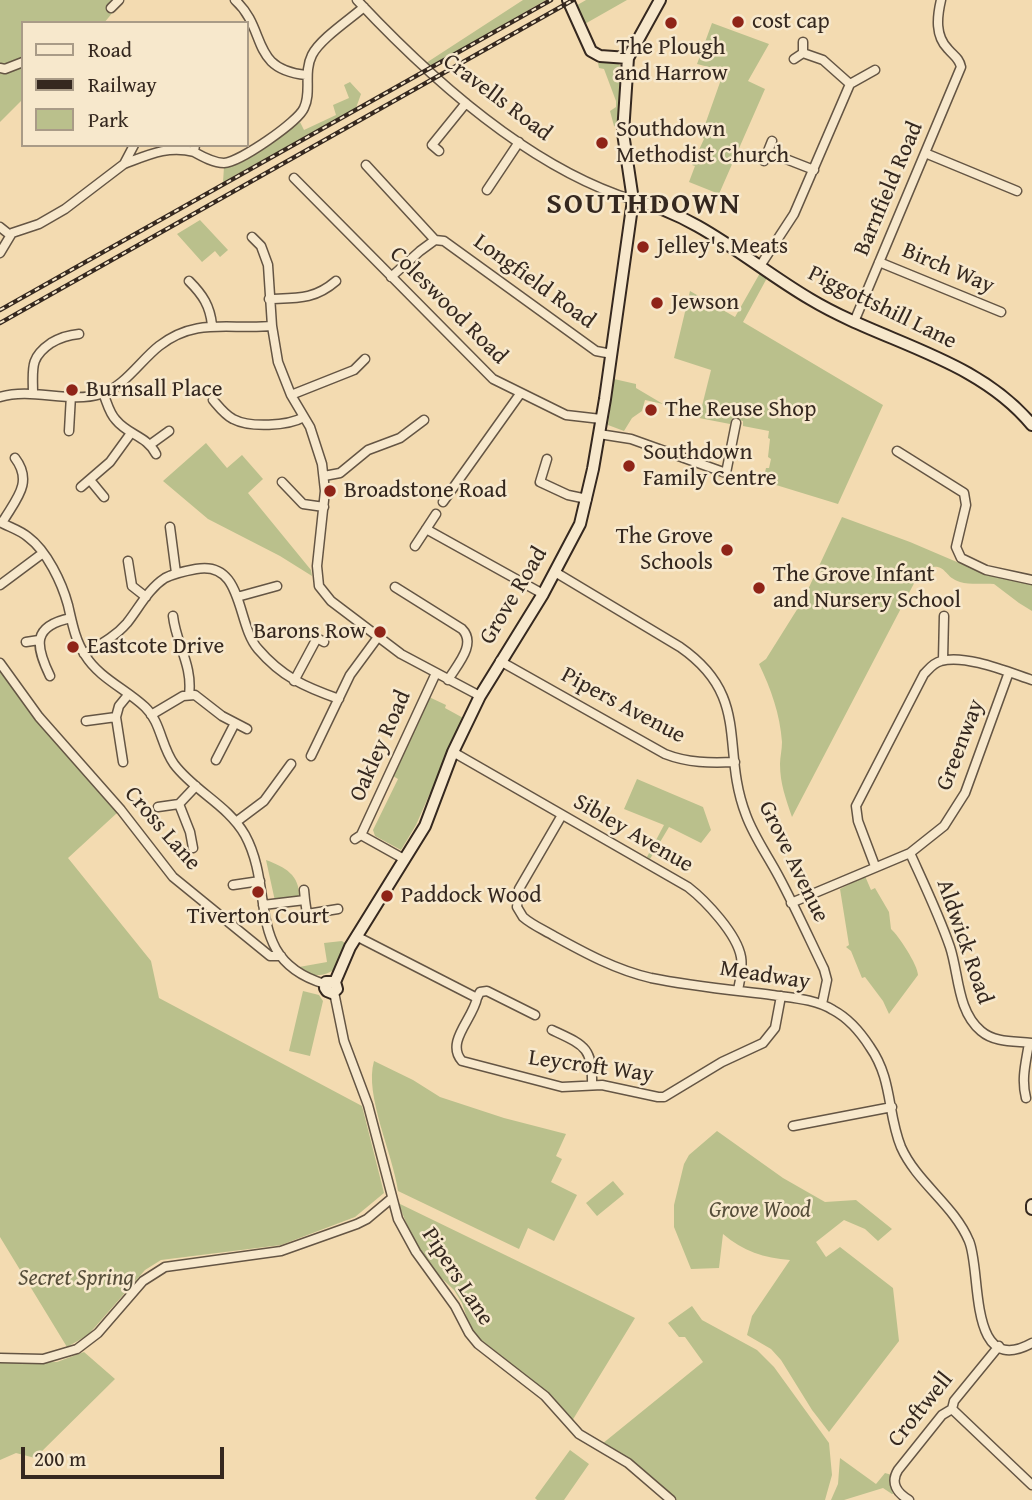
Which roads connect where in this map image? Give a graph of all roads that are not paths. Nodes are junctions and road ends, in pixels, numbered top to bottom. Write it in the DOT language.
graph roads {
  1 [pos="119,0"];
  2 [pos="235,0"];
  3 [pos="357,0"];
  4 [pos="568,0"];
  5 [pos="660,0"];
  6 [pos="941,0"];
  7 [pos="364,7"];
  8 [pos="111,8"];
  9 [pos="803,42"];
  10 [pos="803,53"];
  11 [pos="628,58"];
  12 [pos="794,59"];
  13 [pos="21,63"];
  14 [pos="2,68"];
  15 [pos="875,70"];
  16 [pos="306,75"];
  17 [pos="850,84"];
  18 [pos="466,103"];
  19 [pos="772,141"];
  20 [pos="519,142"];
  21 [pos="133,147"];
  22 [pos="195,149"];
  23 [pos="439,151"];
  24 [pos="768,152"];
  25 [pos="925,153"];
  26 [pos="764,161"];
  27 [pos="124,164"];
  28 [pos="366,165"];
  29 [pos="814,170"];
  30 [pos="294,178"];
  31 [pos="487,190"];
  32 [pos="1017,191"];
  33 [pos="633,200"];
  34 [pos="0,227"];
  35 [pos="10,235"];
  36 [pos="253,237"];
  37 [pos="435,240"];
  38 [pos="0,253"];
  39 [pos="879,262"];
  40 [pos="760,266"];
  41 [pos="391,277"];
  42 [pos="189,281"];
  43 [pos="336,281"];
  44 [pos="270,299"];
  45 [pos="1001,312"];
  46 [pos="854,322"];
  47 [pos="212,325"];
  48 [pos="271,327"];
  49 [pos="79,334"];
  50 [pos="612,354"];
  51 [pos="365,359"];
  52 [pos="103,393"];
  53 [pos="33,394"];
  54 [pos="520,394"];
  55 [pos="290,395"];
  56 [pos="71,396"];
  57 [pos="0,397"];
  58 [pos="213,400"];
  59 [pos="304,417"];
  60 [pos="601,419"];
  61 [pos="424,420"];
  62 [pos="1030,420"];
  63 [pos="736,424"];
  64 [pos="69,431"];
  65 [pos="169,431"];
  66 [pos="131,433"];
  67 [pos="599,434"];
  68 [pos="151,444"];
  69 [pos="897,451"];
  70 [pos="156,454"];
  71 [pos="15,458"];
  72 [pos="547,459"];
  73 [pos="324,476"];
  74 [pos="90,480"];
  75 [pos="282,482"];
  76 [pos="80,487"];
  77 [pos="104,497"];
  78 [pos="587,499"];
  79 [pos="443,502"];
  80 [pos="324,508"];
  81 [pos="436,514"];
  82 [pos="1,522"];
  83 [pos="170,527"];
  84 [pos="426,529"];
  85 [pos="415,546"];
  86 [pos="43,553"];
  87 [pos="128,561"];
  88 [pos="555,572"];
  89 [pos="176,573"];
  90 [pos="1032,580"];
  91 [pos="0,584"];
  92 [pos="277,586"];
  93 [pos="395,587"];
  94 [pos="543,594"];
  95 [pos="146,597"];
  96 [pos="237,597"];
  97 [pos="173,616"];
  98 [pos="944,617"];
  99 [pos="71,618"];
  100 [pos="378,636"];
  101 [pos="317,638"];
  102 [pos="39,640"];
  103 [pos="26,642"];
  104 [pos="84,654"];
  105 [pos="943,660"];
  106 [pos="500,661"];
  107 [pos="0,663"];
  108 [pos="1009,672"];
  109 [pos="436,673"];
  110 [pos="50,676"];
  111 [pos="448,680"];
  112 [pos="1032,680"];
  113 [pos="294,681"];
  114 [pos="128,695"];
  115 [pos="189,695"];
  116 [pos="480,696"];
  117 [pos="339,699"];
  118 [pos="151,715"];
  119 [pos="116,717"];
  120 [pos="86,721"];
  121 [pos="236,723"];
  122 [pos="247,729"];
  123 [pos="453,752"];
  124 [pos="311,756"];
  125 [pos="216,760"];
  126 [pos="123,762"];
  127 [pos="735,762"];
  128 [pos="291,764"];
  129 [pos="197,786"];
  130 [pos="179,804"];
  131 [pos="158,807"];
  132 [pos="562,815"];
  133 [pos="236,822"];
  134 [pos="193,848"];
  135 [pos="910,853"];
  136 [pos="404,859"];
  137 [pos="875,866"];
  138 [pos="260,881"];
  139 [pos="233,885"];
  140 [pos="304,890"];
  141 [pos="305,900"];
  142 [pos="792,903"];
  143 [pos="263,905"];
  144 [pos="338,909"];
  145 [pos="356,936"];
  146 [pos="281,957"];
  147 [pos="331,986"];
  148 [pos="738,990"];
  149 [pos="781,996"];
  150 [pos="477,998"];
  151 [pos="822,1004"];
  152 [pos="535,1015"];
  153 [pos="552,1030"];
  154 [pos="1031,1043"];
  155 [pos="592,1085"];
  156 [pos="1026,1098"];
  157 [pos="892,1107"];
  158 [pos="793,1126"];
  159 [pos="392,1198"];
  160 [pos="1032,1343"];
  161 [pos="999,1346"];
  162 [pos="0,1358"];
  163 [pos="952,1409"];
  164 [pos="1032,1485"];
  165 [pos="671,1500"];
  166 [pos="909,1500"];
  1 -- 8 [label="street"];
  2 -- 16 [label="street"];
  3 -- 7 [label="street, Cravells Road"];
  4 -- 11 [label="street"];
  5 -- 11 [label="street"];
  6 -- 25 [label="street, Barnfield Road"];
  7 -- 16 [label="street"];
  7 -- 18 [label="street, Cravells Road"];
  9 -- 10 [label="street"];
  10 -- 12 [label="street"];
  10 -- 17 [label="street"];
  11 -- 33 [label="street, Grove Road"];
  13 -- 14 [label="street"];
  15 -- 17 [label="street"];
  16 -- 22 [label="street"];
  17 -- 29 [label="street"];
  18 -- 20 [label="street, Cravells Road"];
  18 -- 23 [label="street"];
  19 -- 24 [label="street"];
  20 -- 31 [label="street"];
  20 -- 33 [label="street, Cravells Road"];
  21 -- 27 [label="street"];
  22 -- 27 [label="street"];
  24 -- 26 [label="street"];
  24 -- 29 [label="street"];
  25 -- 32 [label="street"];
  25 -- 39 [label="street, Barnfield Road"];
  27 -- 35 [label="street"];
  28 -- 37 [label="street, Longfield Road"];
  29 -- 40 [label="street"];
  30 -- 41 [label="street, Coleswood Road"];
  33 -- 40 [label="street, Piggottshill Lane"];
  33 -- 50 [label="street, Grove Road"];
  34 -- 35 [label="street"];
  35 -- 38 [label="street"];
  36 -- 44 [label="street"];
  37 -- 41 [label="street"];
  37 -- 50 [label="street, Longfield Road"];
  39 -- 45 [label="street, Birch Way"];
  39 -- 46 [label="street, Barnfield Road"];
  40 -- 46 [label="street, Piggottshill Lane"];
  41 -- 54 [label="street, Coleswood Road"];
  42 -- 47 [label="street"];
  43 -- 44 [label="street"];
  44 -- 48 [label="street"];
  46 -- 62 [label="street, Piggottshill Lane"];
  47 -- 48 [label="street"];
  47 -- 52 [label="street"];
  48 -- 55 [label="street"];
  49 -- 53 [label="street"];
  50 -- 60 [label="street, Grove Road"];
  51 -- 55 [label="street"];
  52 -- 56 [label="street"];
  52 -- 66 [label="street"];
  53 -- 56 [label="street"];
  53 -- 57 [label="street"];
  54 -- 60 [label="street, Coleswood Road"];
  54 -- 79 [label="street"];
  55 -- 59 [label="street"];
  56 -- 64 [label="street"];
  58 -- 59 [label="street"];
  59 -- 73 [label="street"];
  60 -- 67 [label="street, Grove Road"];
  61 -- 73 [label="street"];
  63 -- 67 [label="street"];
  65 -- 68 [label="street"];
  66 -- 68 [label="street"];
  66 -- 74 [label="street"];
  67 -- 78 [label="street, Grove Road"];
  68 -- 70 [label="street"];
  69 -- 90 [label="street"];
  71 -- 82 [label="street"];
  72 -- 78 [label="street"];
  73 -- 80 [label="street"];
  74 -- 76 [label="street"];
  74 -- 77 [label="street"];
  75 -- 80 [label="street"];
  78 -- 88 [label="street, Grove Road"];
  80 -- 100 [label="street"];
  81 -- 84 [label="street"];
  82 -- 86 [label="street"];
  83 -- 89 [label="street"];
  84 -- 85 [label="street"];
  84 -- 94 [label="street"];
  86 -- 91 [label="street"];
  86 -- 99 [label="street"];
  87 -- 95 [label="street"];
  88 -- 94 [label="street, Grove Road"];
  88 -- 127 [label="street, Grove Avenue"];
  89 -- 95 [label="street"];
  89 -- 96 [label="street"];
  92 -- 96 [label="street"];
  93 -- 111 [label="street"];
  94 -- 106 [label="street, Grove Road"];
  95 -- 104 [label="street"];
  96 -- 113 [label="street"];
  97 -- 115 [label="street"];
  98 -- 105 [label="street"];
  99 -- 102 [label="street"];
  99 -- 104 [label="street"];
  100 -- 109 [label="street"];
  100 -- 117 [label="street"];
  101 -- 113 [label="street"];
  102 -- 103 [label="street"];
  102 -- 110 [label="street"];
  104 -- 114 [label="street"];
  105 -- 108 [label="street"];
  105 -- 137 [label="street"];
  106 -- 116 [label="street, Grove Road"];
  106 -- 127 [label="street, Pipers Avenue"];
  107 -- 146 [label="street, Cross Lane"];
  108 -- 112 [label="street"];
  108 -- 135 [label="street, Greenway"];
  109 -- 111 [label="street"];
  109 -- 136 [label="street, Oakley Road"];
  111 -- 116 [label="street"];
  113 -- 117 [label="street"];
  114 -- 118 [label="street"];
  114 -- 119 [label="street"];
  115 -- 118 [label="street"];
  115 -- 121 [label="street"];
  116 -- 123 [label="street, Grove Road"];
  117 -- 124 [label="street"];
  118 -- 129 [label="street"];
  119 -- 120 [label="street"];
  119 -- 126 [label="street"];
  121 -- 122 [label="street"];
  121 -- 125 [label="street"];
  123 -- 132 [label="street, Sibley Avenue"];
  123 -- 136 [label="street, Grove Road"];
  127 -- 142 [label="street, Grove Avenue"];
  128 -- 133 [label="street"];
  129 -- 130 [label="street"];
  129 -- 133 [label="street"];
  130 -- 131 [label="street"];
  130 -- 134 [label="street"];
  132 -- 148 [label="street, Sibley Avenue"];
  132 -- 148 [label="street, Meadway"];
  133 -- 138 [label="street"];
  135 -- 137 [label="street, Greenway"];
  135 -- 154 [label="street, Aldwick Road"];
  136 -- 145 [label="street, Grove Road"];
  137 -- 142 [label="street, Greenway"];
  138 -- 139 [label="street"];
  138 -- 143 [label="street"];
  140 -- 141 [label="street"];
  141 -- 143 [label="street"];
  141 -- 144 [label="street"];
  142 -- 151 [label="street, Grove Avenue"];
  143 -- 146 [label="street"];
  145 -- 147 [label="street, Grove Road"];
  145 -- 150 [label="street"];
  146 -- 147 [label="street, Cross Lane"];
  147 -- 159 [label="street, Pipers Lane"];
  148 -- 149 [label="street, Meadway"];
  149 -- 151 [label="street, Meadway"];
  149 -- 155 [label="street, Leycroft Way"];
  150 -- 152 [label="street"];
  150 -- 155 [label="street, Leycroft Way"];
  151 -- 157 [label="street, Meadway"];
  153 -- 155 [label="street"];
  154 -- 156 [label="street"];
  157 -- 158 [label="street"];
  157 -- 161 [label="street, Meadway"];
  159 -- 162 [label="street"];
  159 -- 165 [label="street, Pipers Lane"];
  160 -- 161 [label="street"];
  161 -- 163 [label="street, Croftwell"];
  163 -- 164 [label="street"];
  163 -- 166 [label="street, Croftwell"];
}
